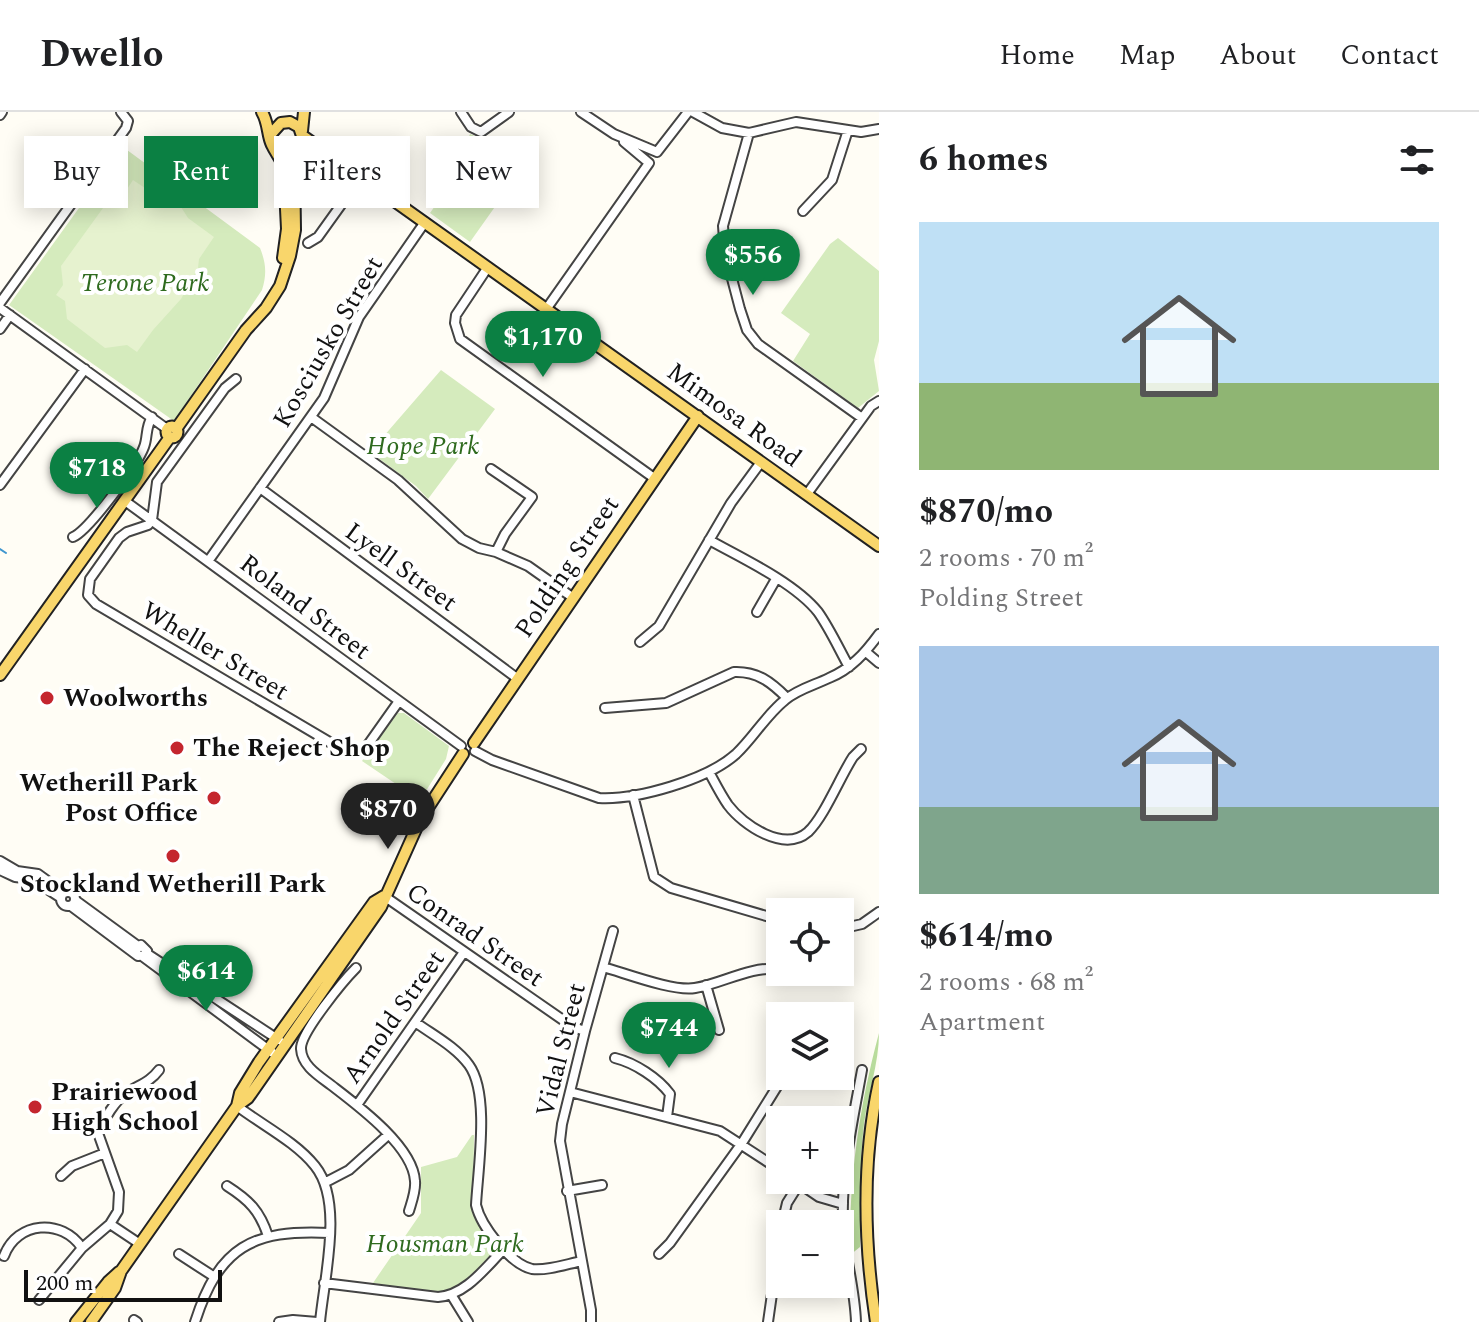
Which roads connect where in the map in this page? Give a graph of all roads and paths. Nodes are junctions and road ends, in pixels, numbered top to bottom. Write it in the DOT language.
graph roads {
  1 [pos="121,112"];
  2 [pos="262,112"];
  3 [pos="270,112"];
  4 [pos="296,112"];
  5 [pos="304,112"];
  6 [pos="461,112"];
  7 [pos="509,112"];
  8 [pos="581,112"];
  9 [pos="690,112"];
  10 [pos="814,112"];
  11 [pos="284,122"];
  12 [pos="811,123"];
  13 [pos="879,129"];
  14 [pos="848,130"];
  15 [pos="749,133"];
  16 [pos="271,134"];
  17 [pos="299,136"];
  18 [pos="302,136"];
  19 [pos="274,147"];
  20 [pos="650,156"];
  21 [pos="285,208"];
  22 [pos="295,208"];
  23 [pos="339,208"];
  24 [pos="405,208"];
  25 [pos="803,211"];
  26 [pos="425,222"];
  27 [pos="308,243"];
  28 [pos="488,267"];
  29 [pos="0,306"];
  30 [pos="547,308"];
  31 [pos="259,314"];
  32 [pos="10,315"];
  33 [pos="0,329"];
  34 [pos="85,369"];
  35 [pos="236,379"];
  36 [pos="879,401"];
  37 [pos="698,416"];
  38 [pos="152,417"];
  39 [pos="311,417"];
  40 [pos="862,418"];
  41 [pos="171,432"];
  42 [pos="761,462"];
  43 [pos="491,469"];
  44 [pos="654,478"];
  45 [pos="0,485"];
  46 [pos="260,488"];
  47 [pos="807,494"];
  48 [pos="125,501"];
  49 [pos="152,520"];
  50 [pos="73,537"];
  51 [pos="709,540"];
  52 [pos="879,546"];
  53 [pos="496,552"];
  54 [pos="209,560"];
  55 [pos="776,579"];
  56 [pos="572,597"];
  57 [pos="757,612"];
  58 [pos="879,634"];
  59 [pos="640,642"];
  60 [pos="866,652"];
  61 [pos="879,663"];
  62 [pos="849,667"];
  63 [pos="0,675"];
  64 [pos="518,679"];
  65 [pos="787,698"];
  66 [pos="399,701"];
  67 [pos="605,708"];
  68 [pos="474,747"];
  69 [pos="861,749"];
  70 [pos="462,750"];
  71 [pos="709,772"];
  72 [pos="633,795"];
  73 [pos="0,861"];
  74 [pos="0,870"];
  75 [pos="62,896"];
  76 [pos="384,896"];
  77 [pos="879,912"];
  78 [pos="766,916"];
  79 [pos="854,926"];
  80 [pos="613,931"];
  81 [pos="464,952"];
  82 [pos="603,967"];
  83 [pos="356,968"];
  84 [pos="766,968"];
  85 [pos="706,985"];
  86 [pos="204,998"];
  87 [pos="415,1022"];
  88 [pos="719,1030"];
  89 [pos="585,1031"];
  90 [pos="280,1041"];
  91 [pos="272,1053"];
  92 [pos="615,1058"];
  93 [pos="159,1070"];
  94 [pos="862,1070"];
  95 [pos="879,1082"];
  96 [pos="775,1090"];
  97 [pos="570,1092"];
  98 [pos="357,1105"];
  99 [pos="237,1106"];
  100 [pos="667,1117"];
  101 [pos="388,1135"];
  102 [pos="742,1143"];
  103 [pos="105,1153"];
  104 [pos="766,1160"];
  105 [pos="61,1176"];
  106 [pos="326,1182"];
  107 [pos="602,1185"];
  108 [pos="227,1186"];
  109 [pos="567,1191"];
  110 [pos="814,1194"];
  111 [pos="843,1204"];
  112 [pos="409,1211"];
  113 [pos="110,1224"];
  114 [pos="330,1233"];
  115 [pos="268,1236"];
  116 [pos="140,1244"];
  117 [pos="82,1248"];
  118 [pos="504,1249"];
  119 [pos="873,1250"];
  120 [pos="179,1254"];
  121 [pos="659,1254"];
  122 [pos="4,1256"];
  123 [pos="582,1261"];
  124 [pos="121,1271"];
  125 [pos="213,1276"];
  126 [pos="324,1283"];
  127 [pos="452,1296"];
  128 [pos="771,1298"];
  129 [pos="39,1300"];
  130 [pos="76,1322"];
  131 [pos="91,1322"];
  132 [pos="195,1322"];
  133 [pos="279,1322"];
  134 [pos="318,1322"];
  135 [pos="468,1322"];
  136 [pos="591,1322"];
  137 [pos="768,1322"];
  138 [pos="856,1322"];
  139 [pos="876,1322"];
  1 -- 29 [label="street"];
  2 -- 16 [label="main road"];
  3 -- 11 [label="main road"];
  4 -- 11 [label="main road"];
  5 -- 18 [label="main road"];
  6 -- 7 [label="street"];
  8 -- 20 [label="street"];
  9 -- 15 [label="street"];
  9 -- 20 [label="street"];
  10 -- 12 [label="street"];
  11 -- 16 [label="main road"];
  11 -- 17 [label="main road"];
  12 -- 14 [label="street"];
  12 -- 15 [label="street"];
  13 -- 14 [label="street"];
  14 -- 25 [label="street"];
  15 -- 40 [label="street"];
  16 -- 19 [label="main road"];
  20 -- 30 [label="street"];
  21 -- 31 [label="main road"];
  22 -- 31 [label="main road"];
  23 -- 27 [label="street"];
  24 -- 26 [label="main road, Mimosa Road"];
  26 -- 28 [label="main road, Mimosa Road"];
  26 -- 39 [label="street, Kosciusko Street"];
  28 -- 30 [label="main road, Mimosa Road"];
  28 -- 44 [label="street"];
  29 -- 32 [label="street"];
  30 -- 37 [label="main road, Mimosa Road"];
  31 -- 41 [label="main road"];
  32 -- 33 [label="street"];
  32 -- 34 [label="street"];
  34 -- 38 [label="street"];
  34 -- 45 [label="street"];
  35 -- 49 [label="street"];
  36 -- 40 [label="street"];
  37 -- 42 [label="main road, Mimosa Road"];
  37 -- 44 [label="main road, Polding Street"];
  38 -- 41 [label="street"];
  38 -- 50 [label="street"];
  39 -- 46 [label="street, Kosciusko Street"];
  39 -- 53 [label="street"];
  40 -- 47 [label="street"];
  41 -- 48 [label="main road"];
  42 -- 47 [label="main road, Mimosa Road"];
  42 -- 51 [label="street"];
  43 -- 53 [label="street"];
  44 -- 56 [label="main road, Polding Street"];
  46 -- 54 [label="street, Kosciusko Street"];
  46 -- 64 [label="street, Lyell Street"];
  47 -- 52 [label="main road, Mimosa Road"];
  48 -- 49 [label="street, Roland Street"];
  48 -- 63 [label="main road"];
  49 -- 54 [label="street, Roland Street"];
  49 -- 66 [label="street, Wheller Street"];
  51 -- 55 [label="street"];
  51 -- 59 [label="street"];
  53 -- 56 [label="street"];
  54 -- 66 [label="street, Roland Street"];
  55 -- 57 [label="street"];
  55 -- 62 [label="street"];
  56 -- 64 [label="main road, Polding Street"];
  58 -- 60 [label="street"];
  60 -- 61 [label="street"];
  60 -- 62 [label="street"];
  62 -- 65 [label="street"];
  64 -- 68 [label="main road, Polding Street"];
  65 -- 67 [label="street"];
  65 -- 71 [label="street"];
  66 -- 70 [label="street, Roland Street"];
  68 -- 70 [label="main road"];
  68 -- 72 [label="street"];
  69 -- 71 [label="street"];
  70 -- 76 [label="main road"];
  71 -- 72 [label="street"];
  72 -- 78 [label="street"];
  73 -- 75 [label="street"];
  74 -- 75 [label="street"];
  75 -- 86 [label="street"];
  76 -- 81 [label="street, Conrad Street"];
  76 -- 90 [label="main road"];
  77 -- 79 [label="street"];
  80 -- 82 [label="street, Vidal Street"];
  81 -- 87 [label="street, Arnold Street"];
  81 -- 89 [label="street, Conrad Street"];
  82 -- 85 [label="street"];
  82 -- 89 [label="street, Vidal Street"];
  83 -- 98 [label="street"];
  84 -- 85 [label="street"];
  85 -- 88 [label="street"];
  86 -- 90 [label="street"];
  86 -- 91 [label="street"];
  87 -- 98 [label="street, Arnold Street"];
  87 -- 118 [label="street"];
  89 -- 97 [label="street, Vidal Street"];
  90 -- 91 [label="main road"];
  91 -- 99 [label="main road"];
  92 -- 100 [label="street"];
  93 -- 103 [label="street"];
  94 -- 111 [label="street"];
  95 -- 119 [label="main road"];
  96 -- 102 [label="street"];
  97 -- 100 [label="street"];
  97 -- 109 [label="street, Vidal Street"];
  98 -- 101 [label="street"];
  99 -- 106 [label="street"];
  99 -- 116 [label="main road"];
  100 -- 102 [label="street"];
  101 -- 106 [label="street"];
  101 -- 112 [label="street"];
  102 -- 104 [label="street"];
  102 -- 121 [label="street"];
  103 -- 105 [label="street"];
  103 -- 113 [label="street"];
  106 -- 114 [label="street"];
  107 -- 109 [label="street"];
  108 -- 115 [label="street"];
  109 -- 123 [label="street, Vidal Street"];
  110 -- 111 [label="street"];
  111 -- 138 [label="street"];
  113 -- 116 [label="street"];
  113 -- 117 [label="street"];
  114 -- 115 [label="street"];
  114 -- 126 [label="street"];
  115 -- 125 [label="street"];
  116 -- 124 [label="main road"];
  117 -- 122 [label="street"];
  117 -- 129 [label="street"];
  118 -- 123 [label="street"];
  118 -- 127 [label="street"];
  119 -- 139 [label="main road"];
  120 -- 125 [label="street"];
  123 -- 136 [label="street, Vidal Street"];
  124 -- 130 [label="main road"];
  124 -- 131 [label="main road"];
  125 -- 132 [label="street"];
  126 -- 127 [label="street"];
  126 -- 134 [label="street"];
  127 -- 135 [label="street"];
  128 -- 137 [label="street"];
  133 -- 134 [label="street"];
}
